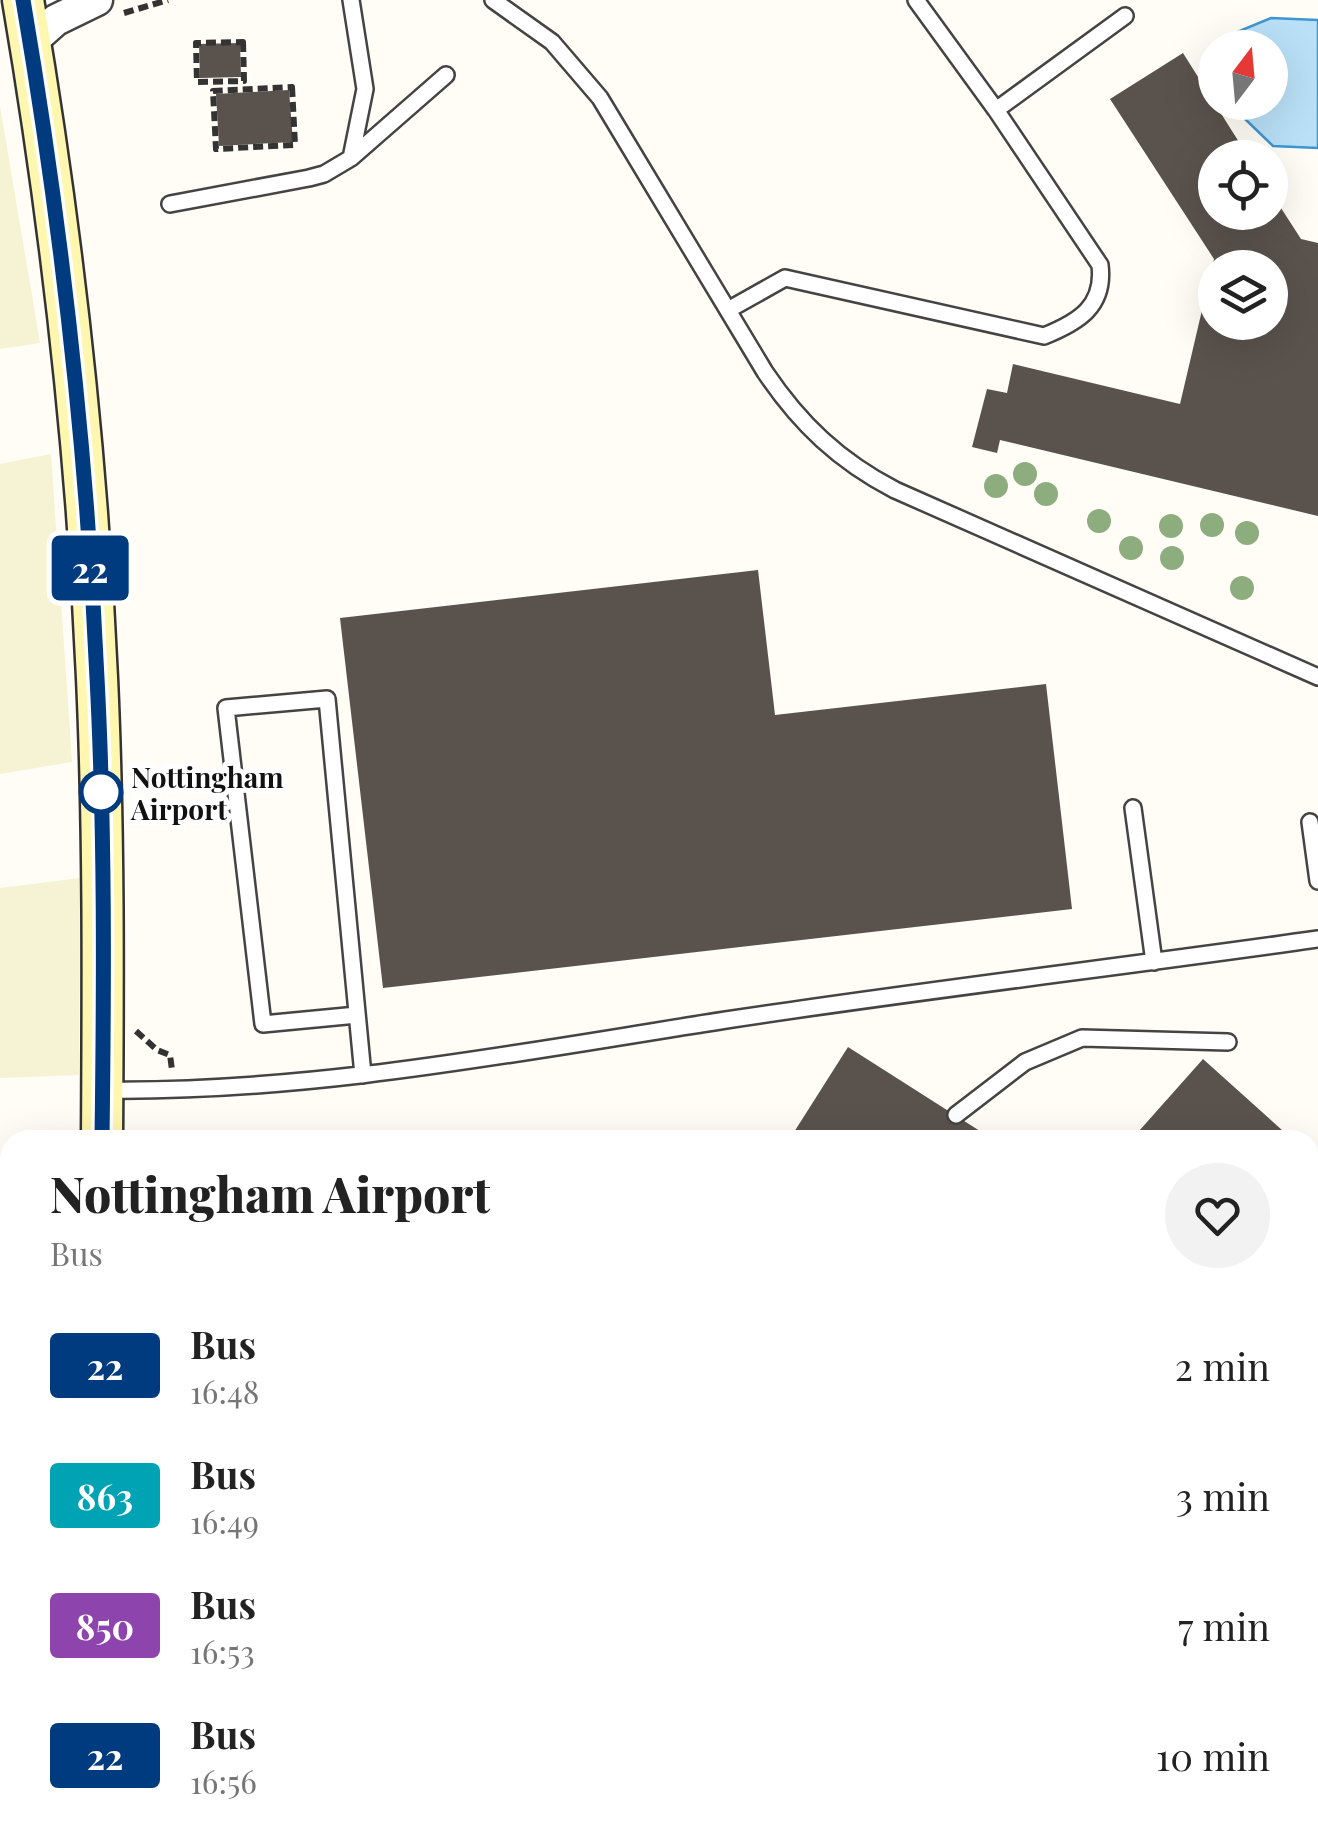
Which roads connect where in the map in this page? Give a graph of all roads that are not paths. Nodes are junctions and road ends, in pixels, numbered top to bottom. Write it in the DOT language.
graph roads {
  1 [pos="23,0"];
  2 [pos="97,0"];
  3 [pos="351,0"];
  4 [pos="493,0"];
  5 [pos="916,0"];
  6 [pos="1125,16"];
  7 [pos="30,43"];
  8 [pos="446,75"];
  9 [pos="996,110"];
  10 [pos="351,158"];
  11 [pos="170,204"];
  12 [pos="728,310"];
  13 [pos="1318,677"];
  14 [pos="1132,808"];
  15 [pos="1310,822"];
  16 [pos="1318,881"];
  17 [pos="1318,939"];
  18 [pos="1154,962"];
  19 [pos="357,1014"];
  20 [pos="1228,1042"];
  21 [pos="362,1075"];
  22 [pos="102,1090"];
  23 [pos="956,1115"];
  24 [pos="102,1130"];
  1 -- 7 [label="street"];
  2 -- 7 [label="street"];
  3 -- 10 [label="lane"];
  4 -- 12 [label="lane"];
  5 -- 9 [label="lane"];
  6 -- 9 [label="lane"];
  7 -- 22 [label="street"];
  8 -- 10 [label="lane"];
  9 -- 12 [label="lane"];
  10 -- 11 [label="lane"];
  12 -- 13 [label="lane"];
  14 -- 18 [label="lane"];
  15 -- 16 [label="lane"];
  17 -- 18 [label="lane"];
  18 -- 21 [label="lane"];
  19 -- 19 [label="lane"];
  19 -- 21 [label="lane"];
  20 -- 23 [label="lane"];
  21 -- 22 [label="lane"];
  22 -- 24 [label="street"];
}
